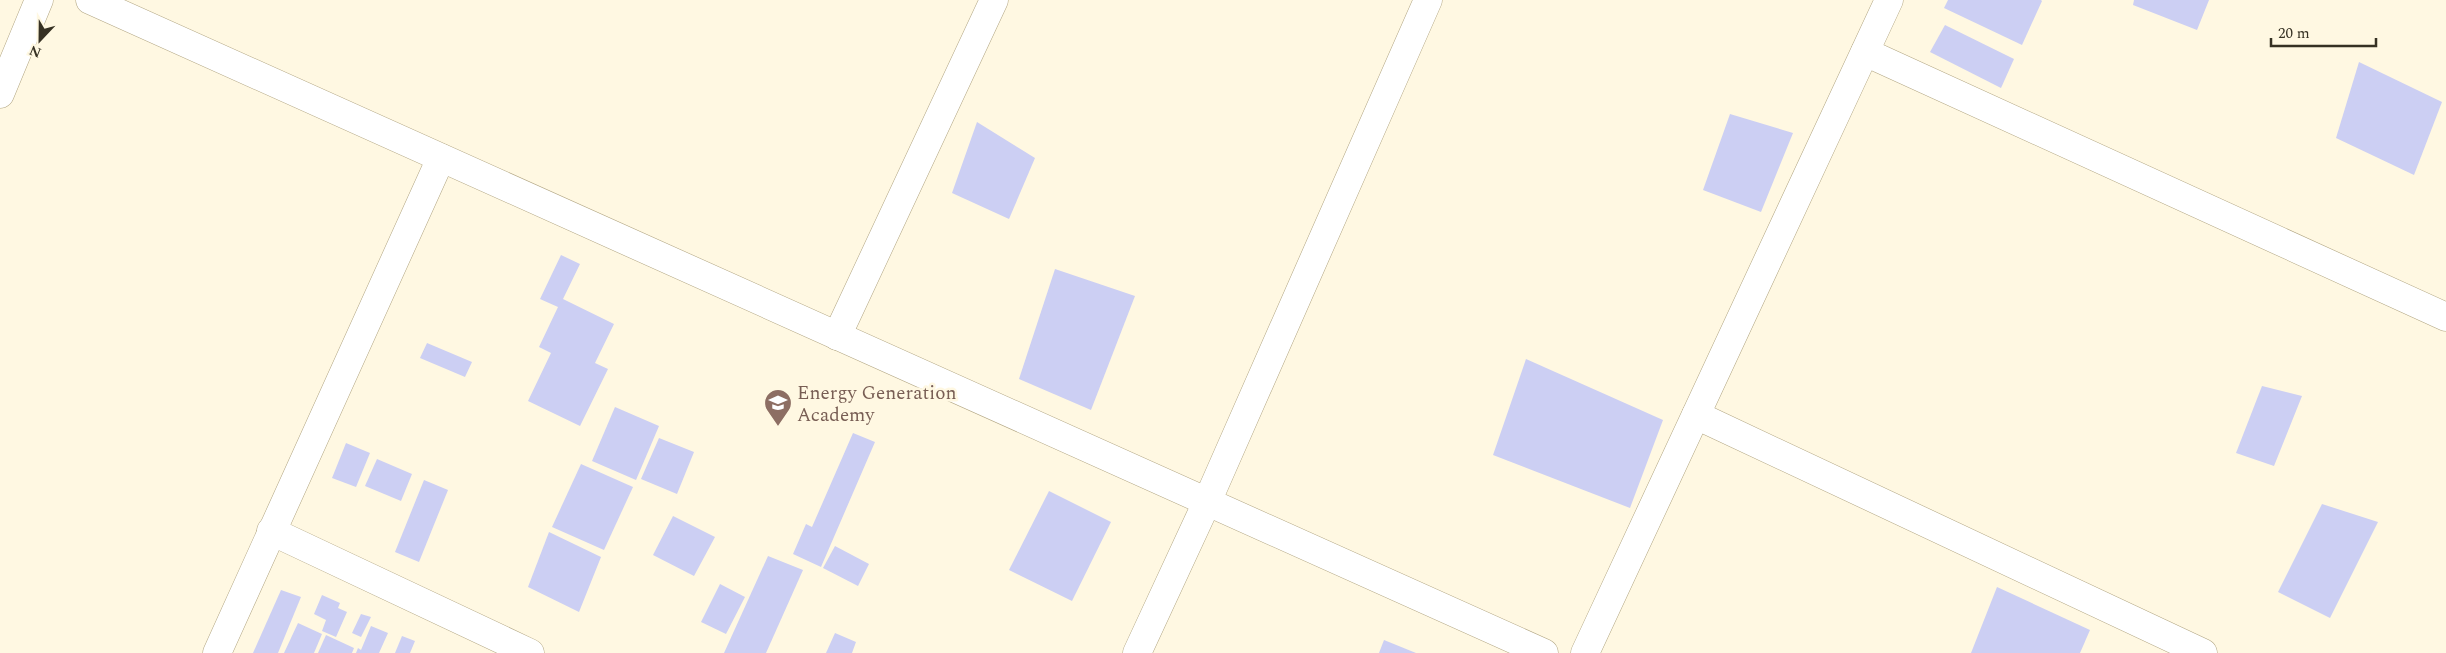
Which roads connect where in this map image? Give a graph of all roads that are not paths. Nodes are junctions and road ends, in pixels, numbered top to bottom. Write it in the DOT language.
graph roads {
  1 [pos="39,0"];
  2 [pos="90,0"];
  3 [pos="994,0"];
  4 [pos="1428,0"];
  5 [pos="1890,0"];
  6 [pos="1865,52"];
  7 [pos="0,94"];
  8 [pos="441,158"];
  9 [pos="2446,317"];
  10 [pos="837,336"];
  11 [pos="1696,415"];
  12 [pos="1207,502"];
  13 [pos="271,532"];
  14 [pos="217,653"];
  15 [pos="530,653"];
  16 [pos="1137,653"];
  17 [pos="1544,653"];
  18 [pos="1585,653"];
  19 [pos="2203,653"];
  1 -- 7 [label="street"];
  2 -- 8 [label="street"];
  3 -- 10 [label="street"];
  4 -- 12 [label="street"];
  5 -- 6 [label="street"];
  6 -- 9 [label="street"];
  6 -- 11 [label="street"];
  8 -- 10 [label="street"];
  8 -- 13 [label="street"];
  10 -- 12 [label="street"];
  11 -- 18 [label="street"];
  11 -- 19 [label="street"];
  12 -- 16 [label="street"];
  12 -- 17 [label="street"];
  13 -- 14 [label="street"];
  13 -- 15 [label="street"];
}
